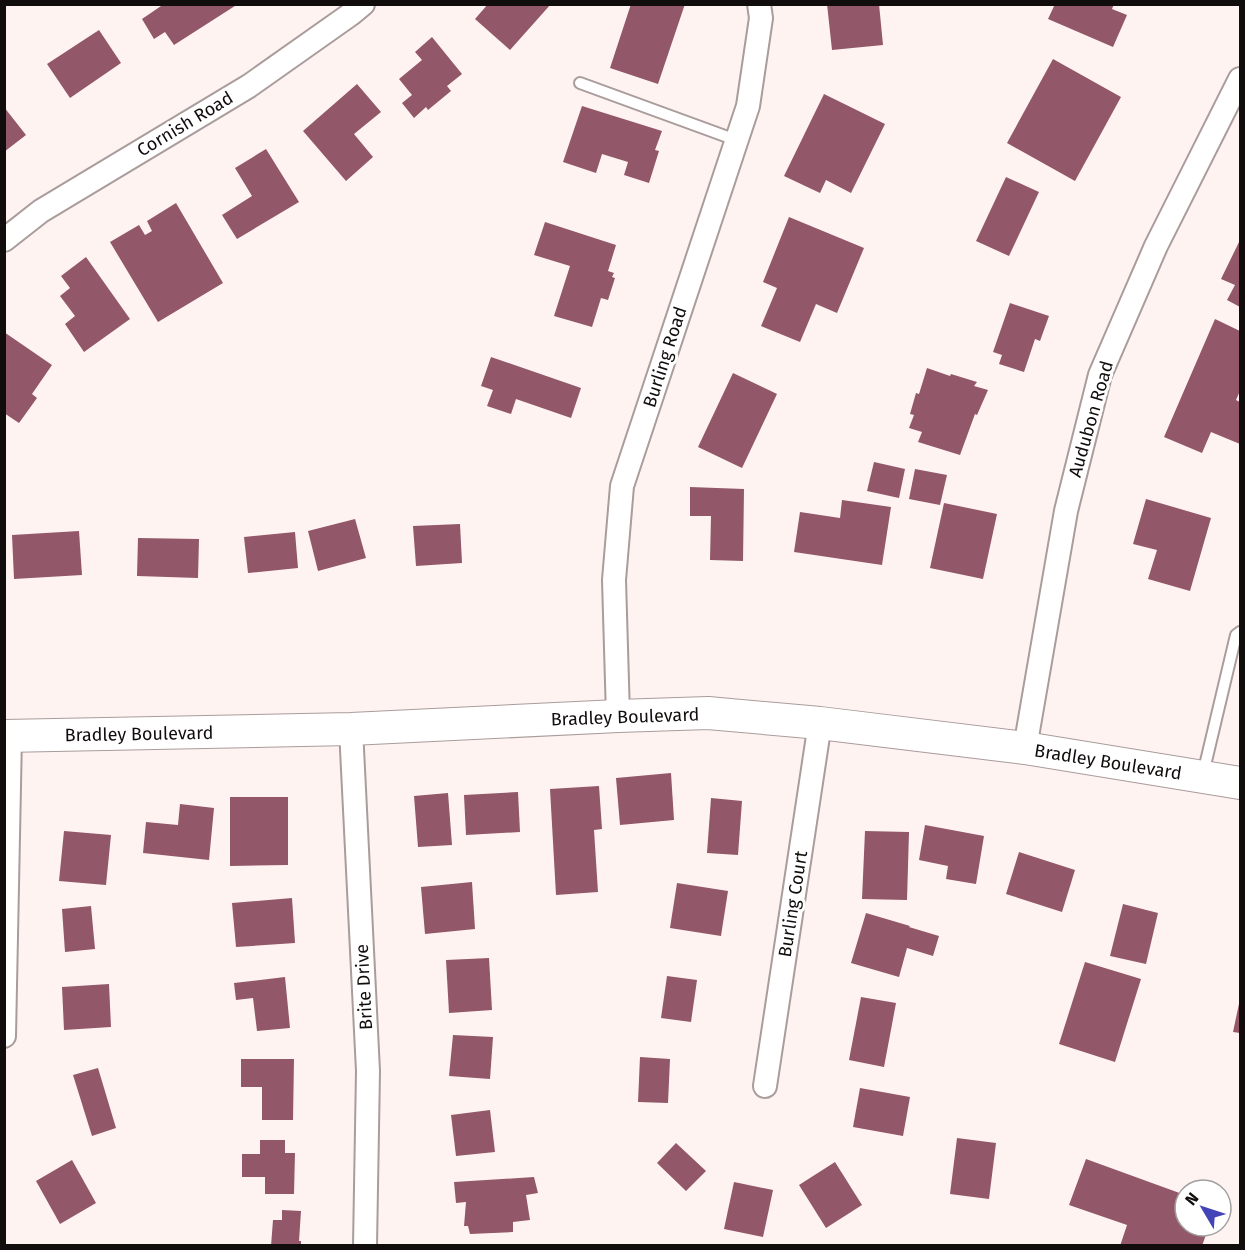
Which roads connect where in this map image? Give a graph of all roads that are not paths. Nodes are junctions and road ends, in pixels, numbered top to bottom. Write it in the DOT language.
graph roads {
  1 [pos="759,4"];
  2 [pos="352,8"];
  3 [pos="1240,79"];
  4 [pos="580,83"];
  5 [pos="736,140"];
  6 [pos="4,240"];
  7 [pos="1240,632"];
  8 [pos="618,716"];
  9 [pos="820,723"];
  10 [pos="351,729"];
  11 [pos="7,736"];
  12 [pos="1025,748"];
  13 [pos="1202,777"];
  14 [pos="1240,783"];
  15 [pos="4,1036"];
  16 [pos="765,1086"];
  17 [pos="365,1245"];
  1 -- 5 [label="street, Burling Road"];
  2 -- 6 [label="street, Cornish Road"];
  3 -- 12 [label="street, Audubon Road"];
  4 -- 5 [label="lane"];
  5 -- 8 [label="street, Burling Road"];
  7 -- 13 [label="lane"];
  8 -- 9 [label="main road, Bradley Boulevard"];
  8 -- 10 [label="main road, Bradley Boulevard"];
  9 -- 12 [label="main road, Bradley Boulevard"];
  9 -- 16 [label="street, Burling Court"];
  10 -- 11 [label="main road, Bradley Boulevard"];
  10 -- 17 [label="street, Brite Drive"];
  11 -- 15 [label="street"];
  12 -- 13 [label="main road, Bradley Boulevard"];
  13 -- 14 [label="main road, Bradley Boulevard"];
}
